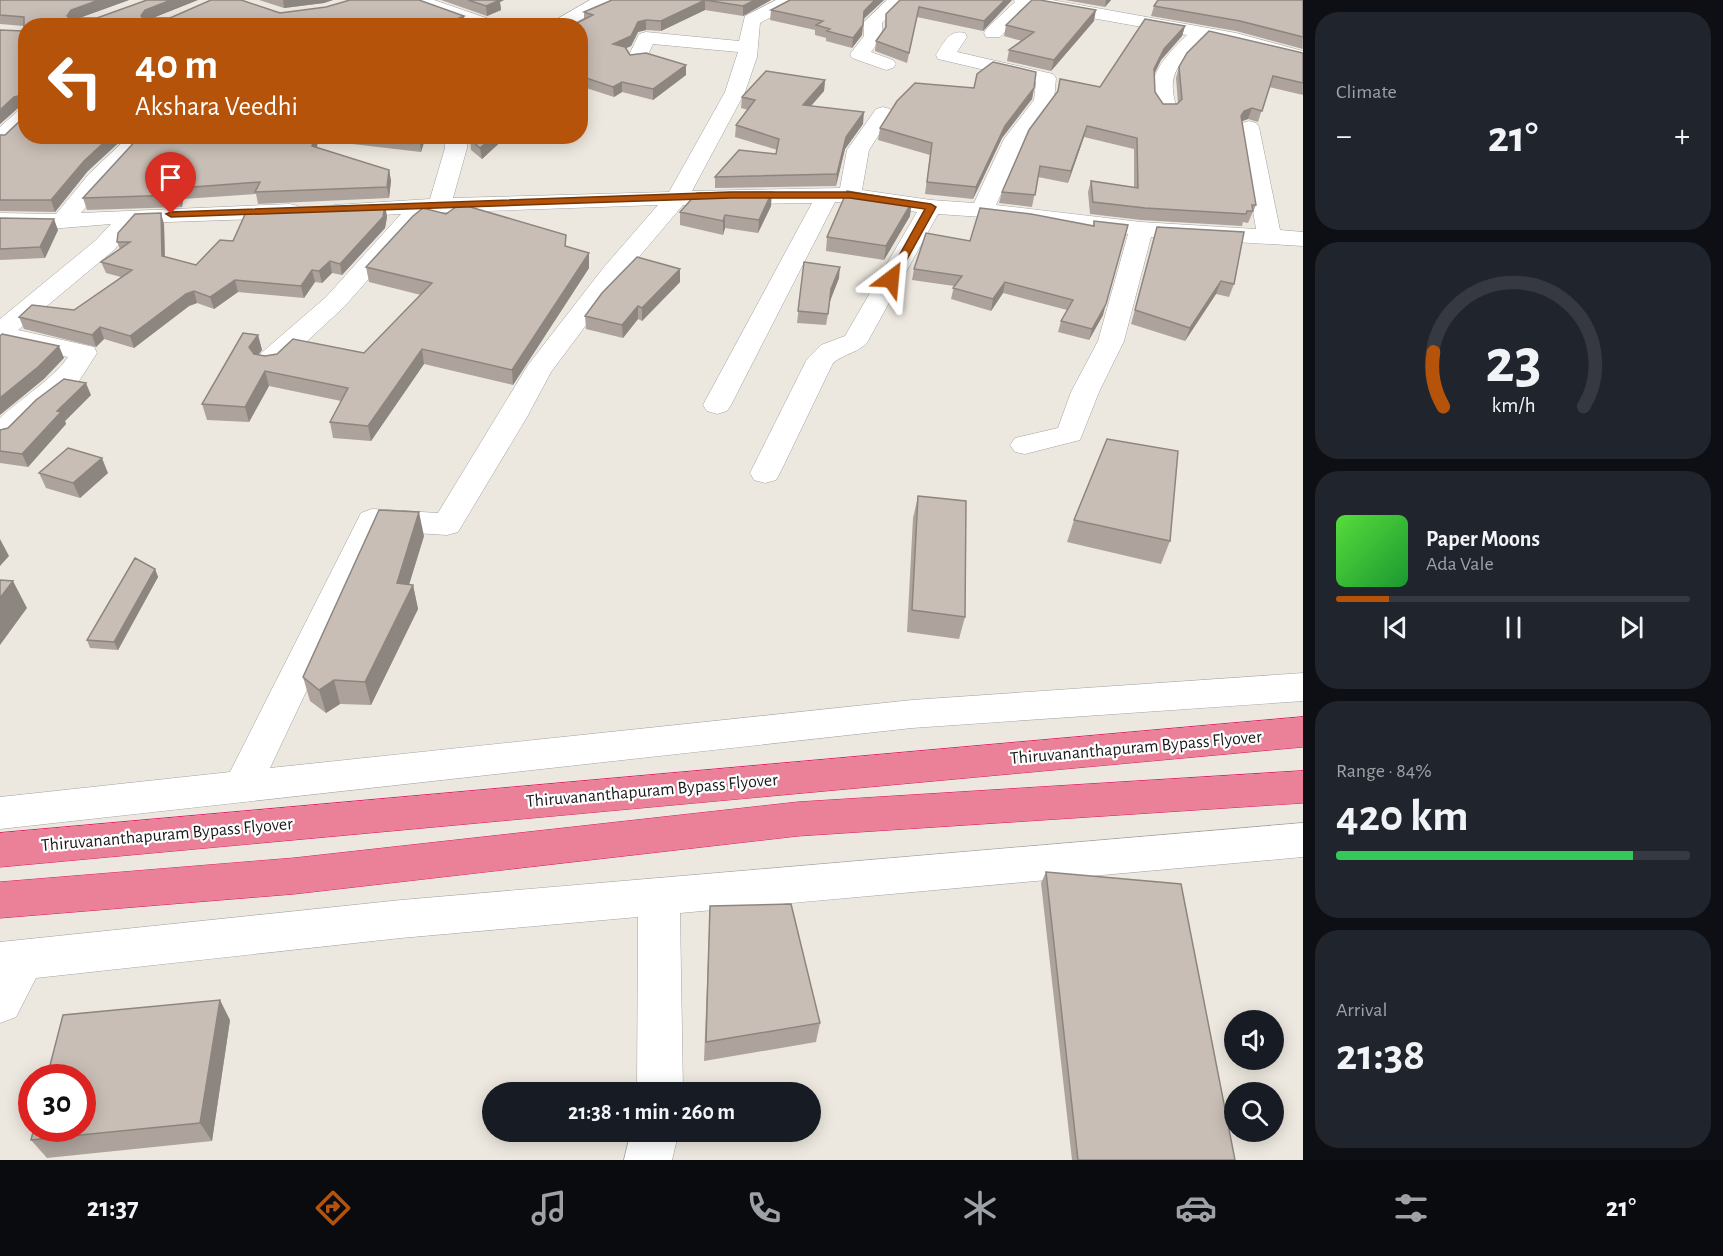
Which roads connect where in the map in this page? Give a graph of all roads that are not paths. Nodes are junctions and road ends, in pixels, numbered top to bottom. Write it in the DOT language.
graph roads {
  1 [pos="417,0"];
  2 [pos="603,0"];
  3 [pos="789,0"];
  4 [pos="897,0"];
  5 [pos="1024,0"];
  6 [pos="469,18"];
  7 [pos="569,18"];
  8 [pos="1201,32"];
  9 [pos="993,33"];
  10 [pos="958,37"];
  11 [pos="748,47"];
  12 [pos="1303,57"];
  13 [pos="637,59"];
  14 [pos="886,64"];
  15 [pos="1167,109"];
  16 [pos="883,113"];
  17 [pos="18,122"];
  18 [pos="1249,127"];
  19 [pos="0,139"];
  20 [pos="134,144"];
  21 [pos="456,144"];
  22 [pos="838,195"];
  23 [pos="677,198"];
  24 [pos="430,205"];
  25 [pos="931,207"];
  26 [pos="982,210"];
  27 [pos="131,216"];
  28 [pos="0,220"];
  29 [pos="62,221"];
  30 [pos="1141,229"];
  31 [pos="1269,236"];
  32 [pos="1303,239"];
  33 [pos="0,333"];
  34 [pos="269,361"];
  35 [pos="717,405"];
  36 [pos="2,433"];
  37 [pos="1025,445"];
  38 [pos="765,473"];
  39 [pos="1303,687"];
  40 [pos="1303,732"];
  41 [pos="242,787"];
  42 [pos="1303,787"];
  43 [pos="0,813"];
  44 [pos="1303,840"];
  45 [pos="0,850"];
  46 [pos="659,897"];
  47 [pos="0,900"];
  48 [pos="12,961"];
  49 [pos="0,1002"];
  50 [pos="660,1082"];
  51 [pos="652,1142"];
  52 [pos="648,1160"];
  1 -- 6 [label="street"];
  2 -- 7 [label="street"];
  3 -- 11 [label="street"];
  4 -- 14 [label="street"];
  5 -- 8 [label="street"];
  5 -- 9 [label="street"];
  8 -- 12 [label="street"];
  8 -- 15 [label="street"];
  10 -- 26 [label="street"];
  11 -- 13 [label="street"];
  11 -- 23 [label="street"];
  16 -- 22 [label="street"];
  17 -- 19 [label="street"];
  18 -- 31 [label="street"];
  20 -- 29 [label="street"];
  21 -- 24 [label="street"];
  22 -- 23 [label="street"];
  22 -- 25 [label="street"];
  22 -- 35 [label="street"];
  23 -- 24 [label="street"];
  23 -- 41 [label="street"];
  24 -- 27 [label="street"];
  24 -- 34 [label="street"];
  25 -- 26 [label="street"];
  25 -- 38 [label="street"];
  26 -- 30 [label="street"];
  27 -- 29 [label="street"];
  27 -- 33 [label="street"];
  28 -- 29 [label="street"];
  30 -- 31 [label="street"];
  30 -- 37 [label="street"];
  31 -- 32 [label="street"];
  33 -- 36 [label="street"];
  39 -- 41 [label="street"];
  40 -- 45 [label="highway, Thiruvananthapuram Bypass Flyover"];
  41 -- 43 [label="street"];
  42 -- 47 [label="highway"];
  44 -- 46 [label="street"];
  46 -- 48 [label="street"];
  46 -- 50 [label="street"];
  48 -- 49 [label="street"];
  51 -- 52 [label="street"];
}
